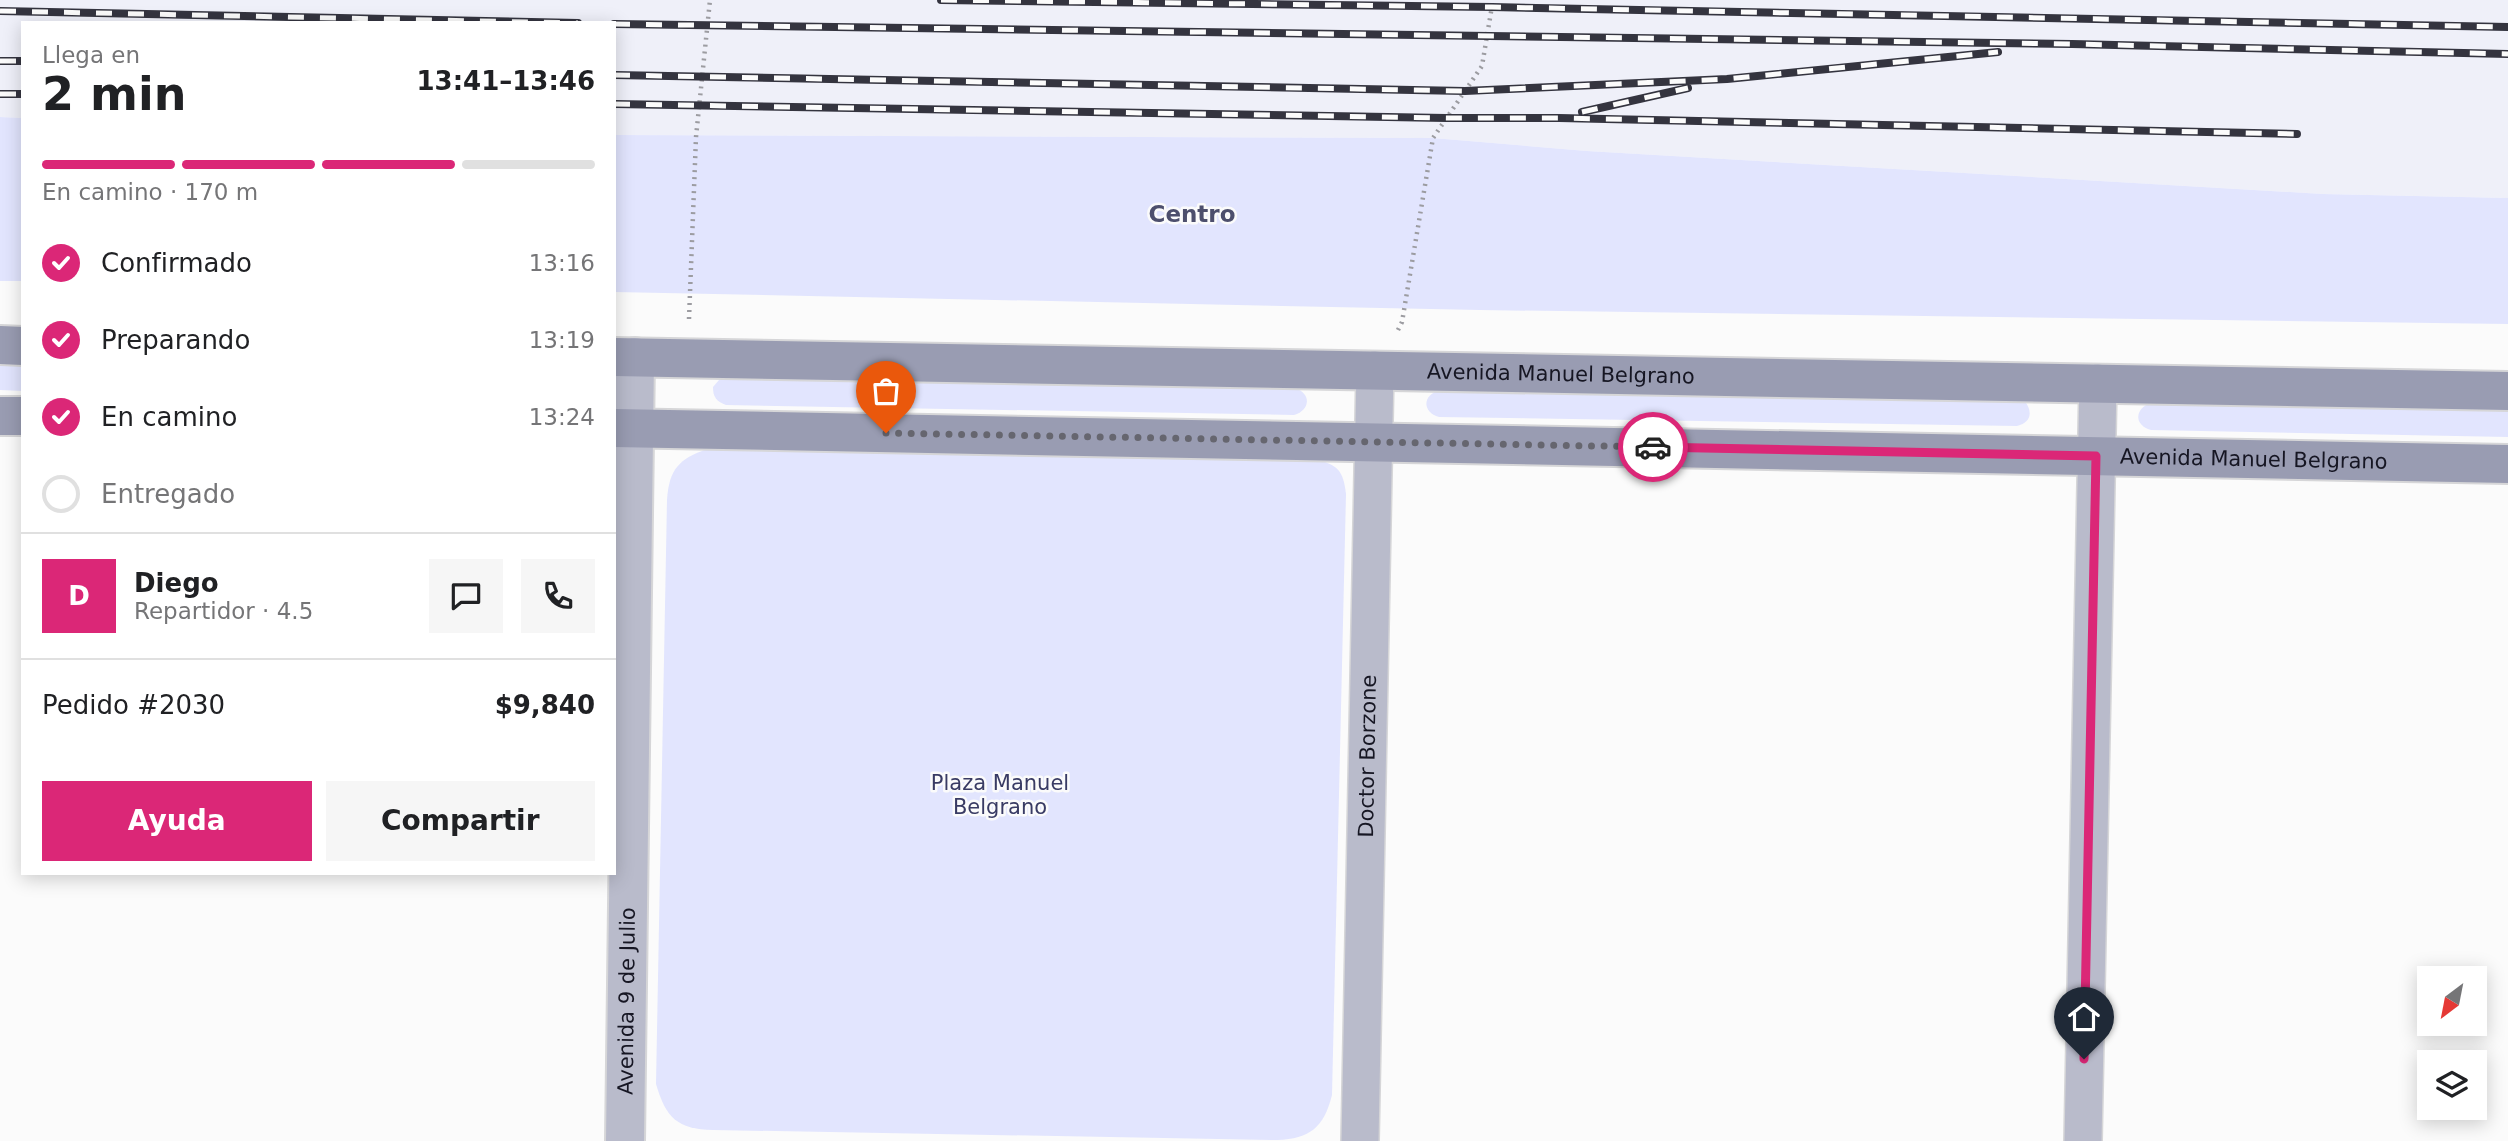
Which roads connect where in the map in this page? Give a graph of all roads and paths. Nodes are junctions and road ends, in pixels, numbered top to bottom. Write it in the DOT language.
graph roads {
  1 [pos="710,0"];
  2 [pos="1493,0"];
  3 [pos="0,345"];
  4 [pos="21,346"];
  5 [pos="625,357"];
  6 [pos="683,358"];
  7 [pos="1375,370"];
  8 [pos="2098,383"];
  9 [pos="2508,390"];
  10 [pos="0,416"];
  11 [pos="21,416"];
  12 [pos="624,428"];
  13 [pos="1373,441"];
  14 [pos="2096,456"];
  15 [pos="2508,464"];
  16 [pos="625,1141"];
  17 [pos="1360,1141"];
  18 [pos="2083,1141"];
  1 -- 6 [label="path"];
  2 -- 7 [label="path"];
  3 -- 4 [label="main road"];
  5 -- 6 [label="main road, Avenida Manuel Belgrano"];
  5 -- 12 [label="street, Avenida 9 de Julio"];
  6 -- 7 [label="main road, Avenida Manuel Belgrano"];
  7 -- 8 [label="main road, Avenida Manuel Belgrano"];
  7 -- 13 [label="street, Doctor Borzone"];
  8 -- 9 [label="main road, Avenida Manuel Belgrano"];
  8 -- 14 [label="street"];
  10 -- 11 [label="main road"];
  12 -- 13 [label="main road, Avenida Manuel Belgrano"];
  12 -- 16 [label="street, Avenida 9 de Julio"];
  13 -- 14 [label="main road, Avenida Manuel Belgrano"];
  13 -- 17 [label="street, Doctor Borzone"];
  14 -- 15 [label="main road, Avenida Manuel Belgrano"];
  14 -- 18 [label="street"];
}
